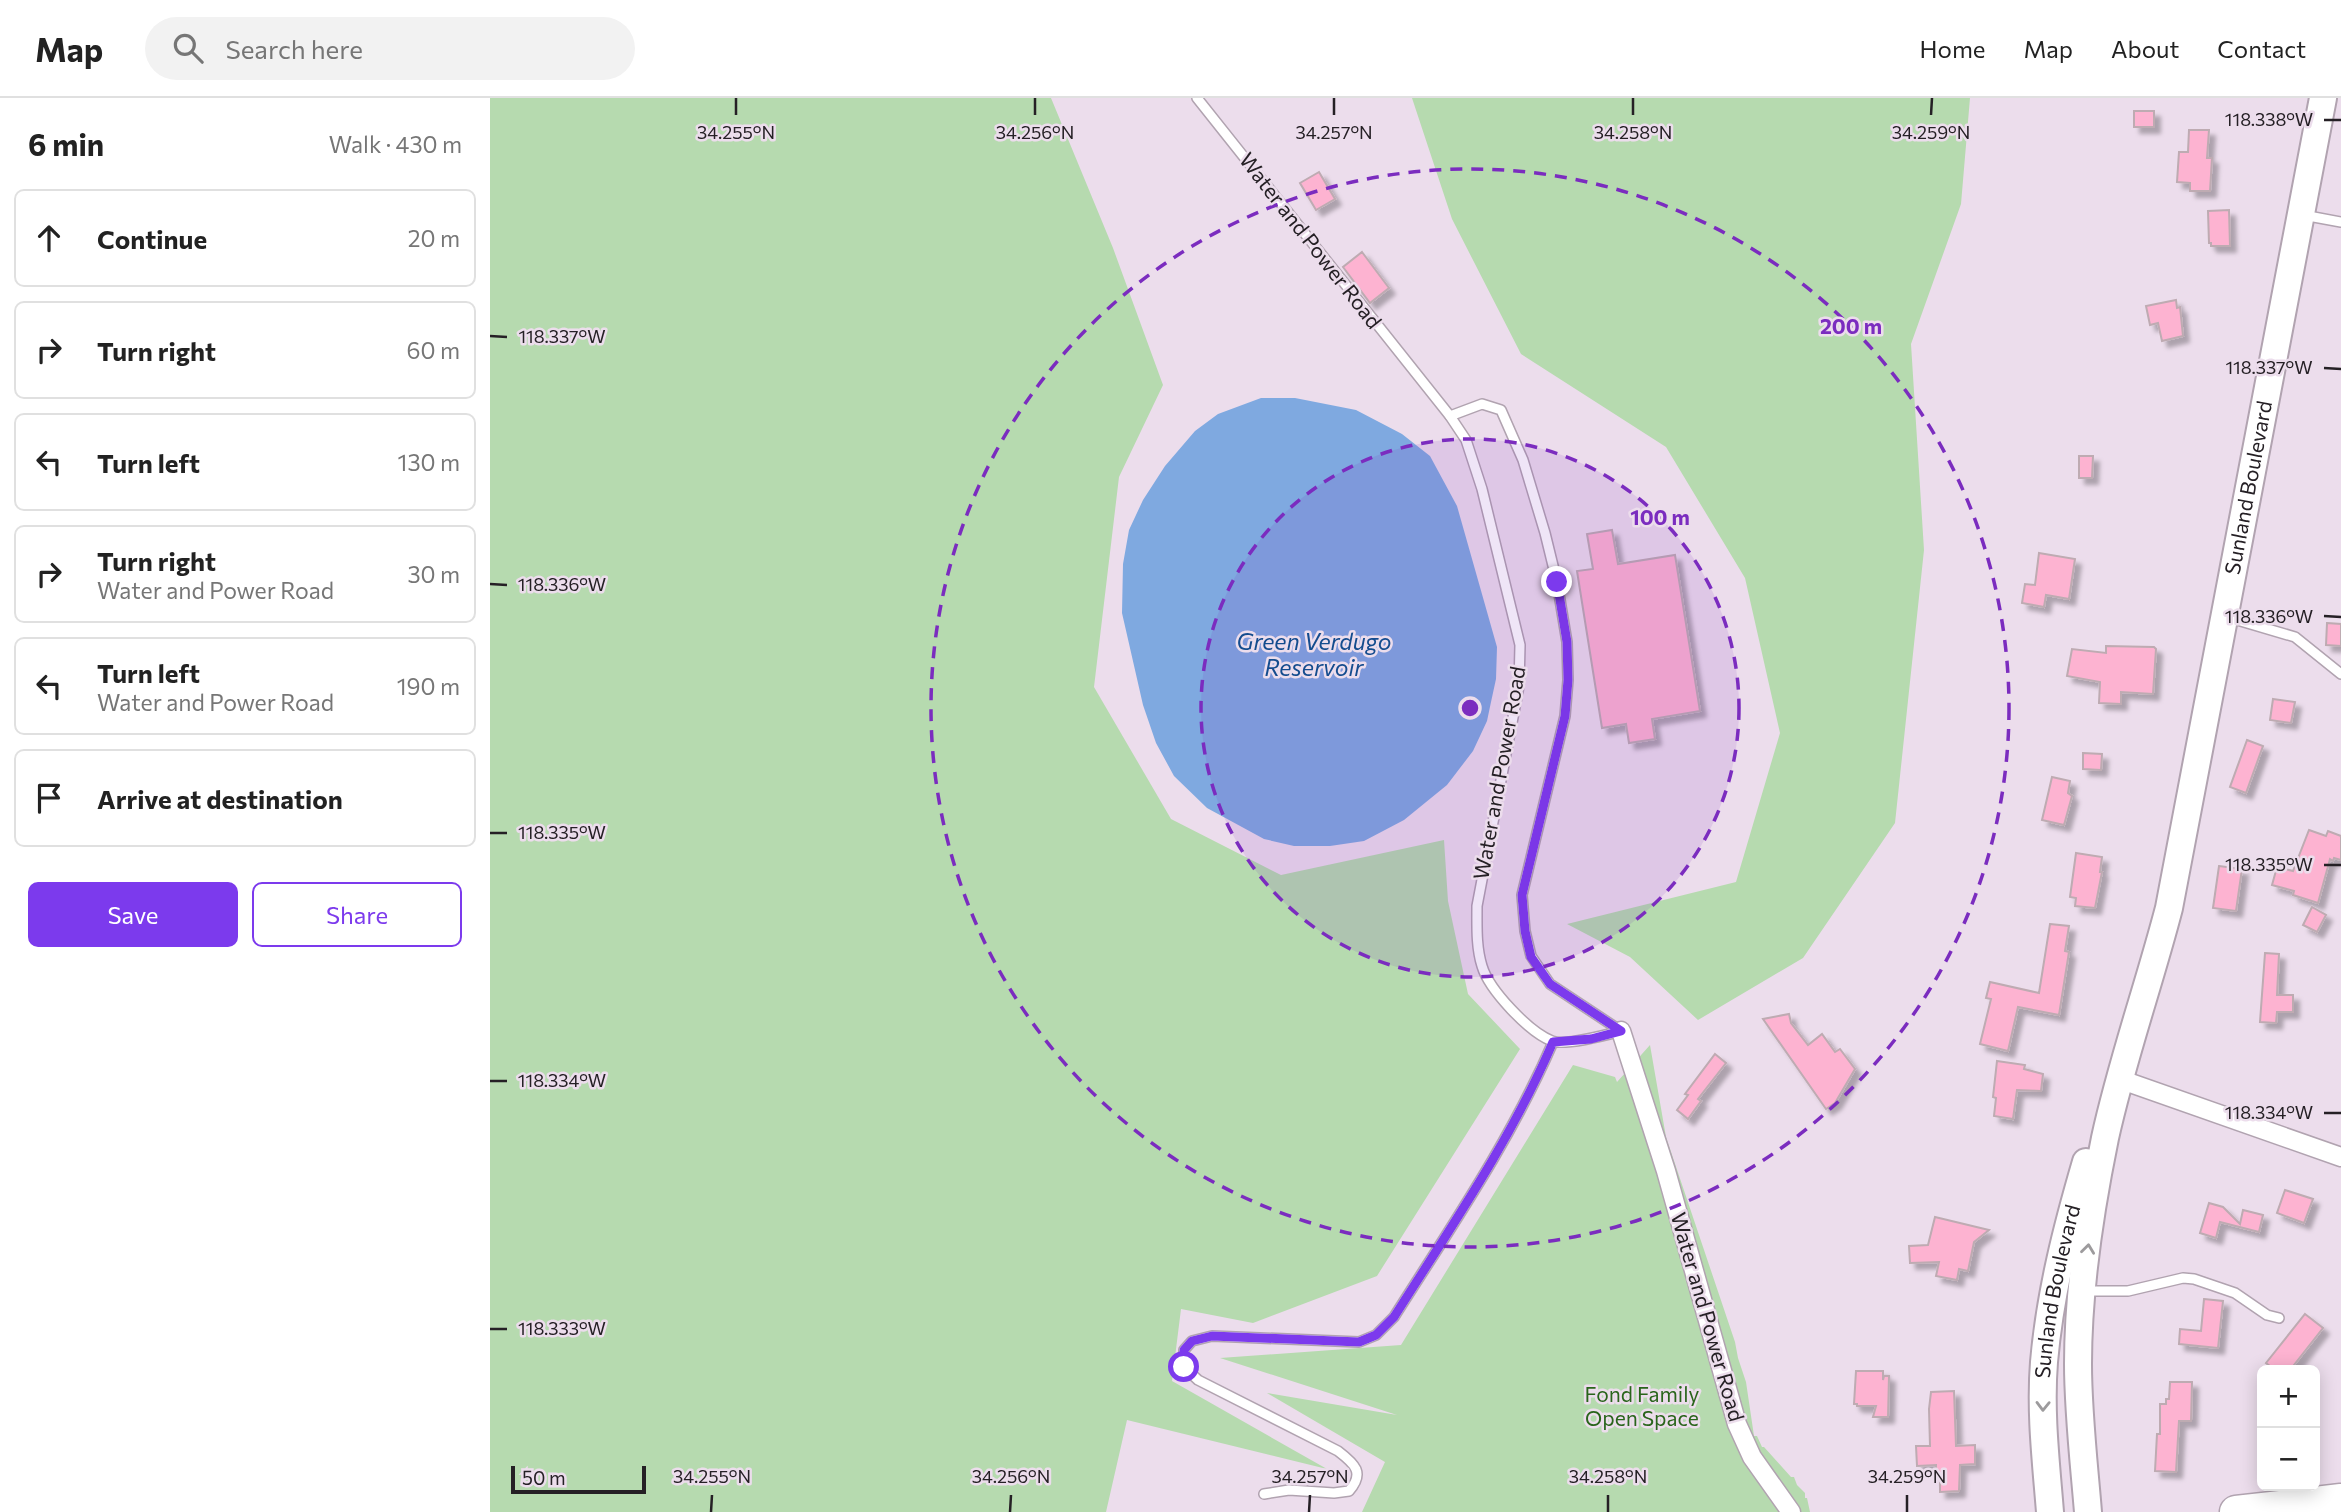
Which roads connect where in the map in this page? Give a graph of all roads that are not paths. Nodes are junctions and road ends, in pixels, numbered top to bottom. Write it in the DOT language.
graph roads {
  1 [pos="1197,98"];
  2 [pos="2323,98"];
  3 [pos="2301,215"];
  4 [pos="2341,222"];
  5 [pos="1450,416"];
  6 [pos="2225,616"];
  7 [pos="2341,674"];
  8 [pos="1621,1031"];
  9 [pos="1553,1042"];
  10 [pos="2119,1079"];
  11 [pos="2341,1157"];
  12 [pos="2082,1291"];
  13 [pos="2279,1318"];
  14 [pos="1264,1494"];
  15 [pos="2341,1500"];
  16 [pos="1791,1512"];
  17 [pos="2050,1512"];
  18 [pos="2088,1512"];
  19 [pos="2236,1512"];
  1 -- 5 [label="lane, Water and Power Road"];
  2 -- 3 [label="main road, Sunland Boulevard"];
  3 -- 4 [label="lane"];
  3 -- 6 [label="main road, Sunland Boulevard"];
  5 -- 8 [label="lane, Water and Power Road"];
  5 -- 9 [label="lane, Water and Power Road"];
  6 -- 7 [label="lane"];
  6 -- 10 [label="main road, Sunland Boulevard"];
  8 -- 9 [label="lane"];
  8 -- 16 [label="street, Water and Power Road"];
  9 -- 14 [label="lane"];
  10 -- 11 [label="street"];
  12 -- 10 [label="main road, Sunland Boulevard, one-way"];
  10 -- 17 [label="main road, Sunland Boulevard, one-way"];
  12 -- 13 [label="lane"];
  12 -- 18 [label="main road, Sunland Boulevard"];
  15 -- 19 [label="highway"];
}
